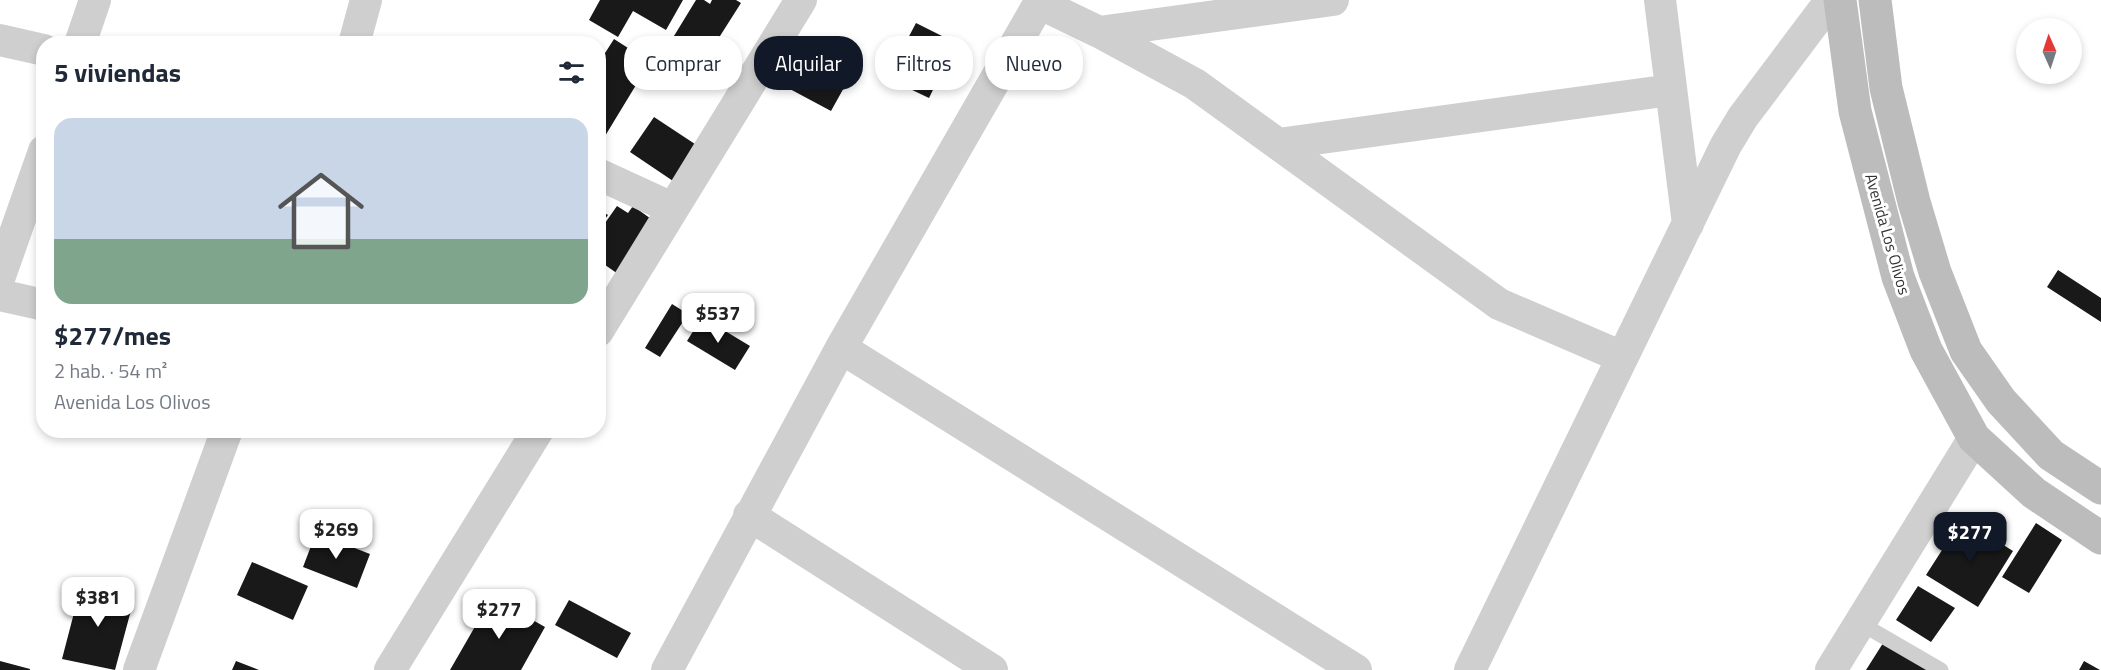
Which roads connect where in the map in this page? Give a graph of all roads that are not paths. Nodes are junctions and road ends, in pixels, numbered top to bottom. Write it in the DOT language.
graph roads {
  1 [pos="95,0"];
  2 [pos="366,0"];
  3 [pos="801,0"];
  4 [pos="1333,0"];
  5 [pos="1660,0"];
  6 [pos="1831,0"];
  7 [pos="1840,0"];
  8 [pos="1875,0"];
  9 [pos="1040,2"];
  10 [pos="1099,32"];
  11 [pos="84,36"];
  12 [pos="356,36"];
  13 [pos="0,40"];
  14 [pos="36,48"];
  15 [pos="1671,90"];
  16 [pos="1278,144"];
  17 [pos="36,174"];
  18 [pos="606,178"];
  19 [pos="672,208"];
  20 [pos="1688,224"];
  21 [pos="0,276"];
  22 [pos="0,295"];
  23 [pos="36,303"];
  24 [pos="606,318"];
  25 [pos="841,348"];
  26 [pos="1622,357"];
  27 [pos="224,438"];
  28 [pos="533,438"];
  29 [pos="1974,438"];
  30 [pos="2101,488"];
  31 [pos="749,515"];
  32 [pos="2101,538"];
  33 [pos="1860,623"];
  34 [pos="139,670"];
  35 [pos="390,670"];
  36 [pos="667,670"];
  37 [pos="992,670"];
  38 [pos="1356,670"];
  39 [pos="1470,670"];
  40 [pos="1832,670"];
  41 [pos="1941,670"];
  1 -- 11 [label="street"];
  2 -- 12 [label="street"];
  3 -- 19 [label="street"];
  4 -- 10 [label="street"];
  5 -- 15 [label="street"];
  6 -- 20 [label="street"];
  7 -- 29 [label="street, Avenida Los Olivos"];
  8 -- 30 [label="street, Avenida Los Olivos"];
  9 -- 10 [label="street"];
  9 -- 25 [label="street"];
  10 -- 16 [label="street"];
  13 -- 14 [label="street"];
  15 -- 16 [label="street"];
  15 -- 20 [label="street"];
  16 -- 26 [label="street"];
  17 -- 21 [label="street"];
  18 -- 19 [label="street"];
  19 -- 24 [label="street"];
  20 -- 26 [label="street"];
  22 -- 23 [label="street"];
  25 -- 31 [label="street"];
  25 -- 38 [label="street"];
  26 -- 39 [label="street"];
  27 -- 34 [label="street"];
  28 -- 35 [label="street"];
  29 -- 32 [label="street, Avenida Los Olivos"];
  29 -- 33 [label="street"];
  31 -- 36 [label="street"];
  31 -- 37 [label="street"];
  33 -- 40 [label="street"];
  33 -- 41 [label="lane"];
}
